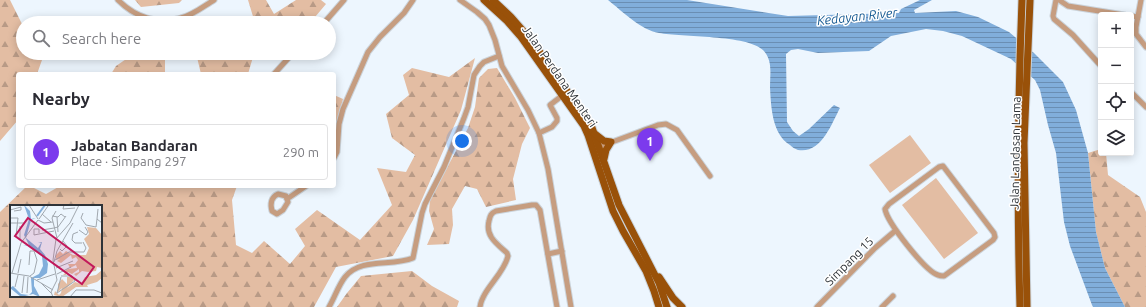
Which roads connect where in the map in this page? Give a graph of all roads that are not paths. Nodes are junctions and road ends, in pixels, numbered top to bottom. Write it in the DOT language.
graph roads {
  1 [pos="118,0"];
  2 [pos="214,0"];
  3 [pos="344,0"];
  4 [pos="413,0"];
  5 [pos="460,0"];
  6 [pos="484,0"];
  7 [pos="493,0"];
  8 [pos="1056,0"];
  9 [pos="1059,0"];
  10 [pos="1069,0"];
  11 [pos="1141,0"];
  12 [pos="1031,2"];
  13 [pos="1021,3"];
  14 [pos="1068,6"];
  15 [pos="1105,12"];
  16 [pos="141,16"];
  17 [pos="187,16"];
  18 [pos="330,16"];
  19 [pos="1134,16"];
  20 [pos="1138,17"];
  21 [pos="1146,47"];
  22 [pos="499,56"];
  23 [pos="287,60"];
  24 [pos="1098,63"];
  25 [pos="276,72"];
  26 [pos="562,95"];
  27 [pos="1134,95"];
  28 [pos="1146,107"];
  29 [pos="337,124"];
  30 [pos="539,133"];
  31 [pos="595,133"];
  32 [pos="612,142"];
  33 [pos="596,148"];
  34 [pos="336,154"];
  35 [pos="604,160"];
  36 [pos="710,176"];
  37 [pos="303,188"];
  38 [pos="287,199"];
  39 [pos="895,231"];
  40 [pos="562,251"];
  41 [pos="548,254"];
  42 [pos="646,259"];
  43 [pos="893,296"];
  44 [pos="329,307"];
  45 [pos="480,307"];
  46 [pos="557,307"];
  47 [pos="571,307"];
  48 [pos="659,307"];
  49 [pos="667,307"];
  50 [pos="682,307"];
  51 [pos="817,307"];
  52 [pos="882,307"];
  53 [pos="1020,307"];
  54 [pos="1027,307"];
  1 -- 16 [label="street"];
  2 -- 17 [label="street"];
  3 -- 18 [label="street"];
  4 -- 29 [label="street"];
  5 -- 22 [label="street"];
  6 -- 26 [label="main road, Jalan Perdana Menteri"];
  7 -- 31 [label="main road, Jalan Perdana Menteri"];
  8 -- 24 [label="street"];
  9 -- 14 [label="street"];
  10 -- 14 [label="street"];
  11 -- 20 [label="street"];
  12 -- 54 [label="main road, Jalan Landasan Lama"];
  13 -- 53 [label="main road, Jalan Landasan Lama"];
  14 -- 15 [label="street"];
  19 -- 20 [label="street"];
  20 -- 21 [label="street"];
  22 -- 30 [label="street"];
  22 -- 44 [label="street"];
  23 -- 25 [label="street"];
  26 -- 30 [label="street"];
  26 -- 33 [label="main road, Jalan Perdana Menteri"];
  27 -- 28 [label="street"];
  29 -- 34 [label="street"];
  30 -- 40 [label="street"];
  31 -- 32 [label="main road"];
  31 -- 33 [label="main road, Jalan Perdana Menteri"];
  32 -- 33 [label="street"];
  32 -- 35 [label="main road"];
  32 -- 36 [label="street"];
  33 -- 35 [label="main road, Jalan Perdana Menteri"];
  33 -- 48 [label="main road, Jalan Perdana Menteri"];
  35 -- 42 [label="main road, Jalan Perdana Menteri"];
  37 -- 38 [label="street"];
  39 -- 39 [label="street"];
  39 -- 51 [label="street, Simpang 15"];
  40 -- 41 [label="street"];
  40 -- 47 [label="street"];
  41 -- 45 [label="street"];
  41 -- 46 [label="street"];
  42 -- 49 [label="main road, Jalan Perdana Menteri"];
  42 -- 50 [label="main road"];
  43 -- 52 [label="street"];
}
